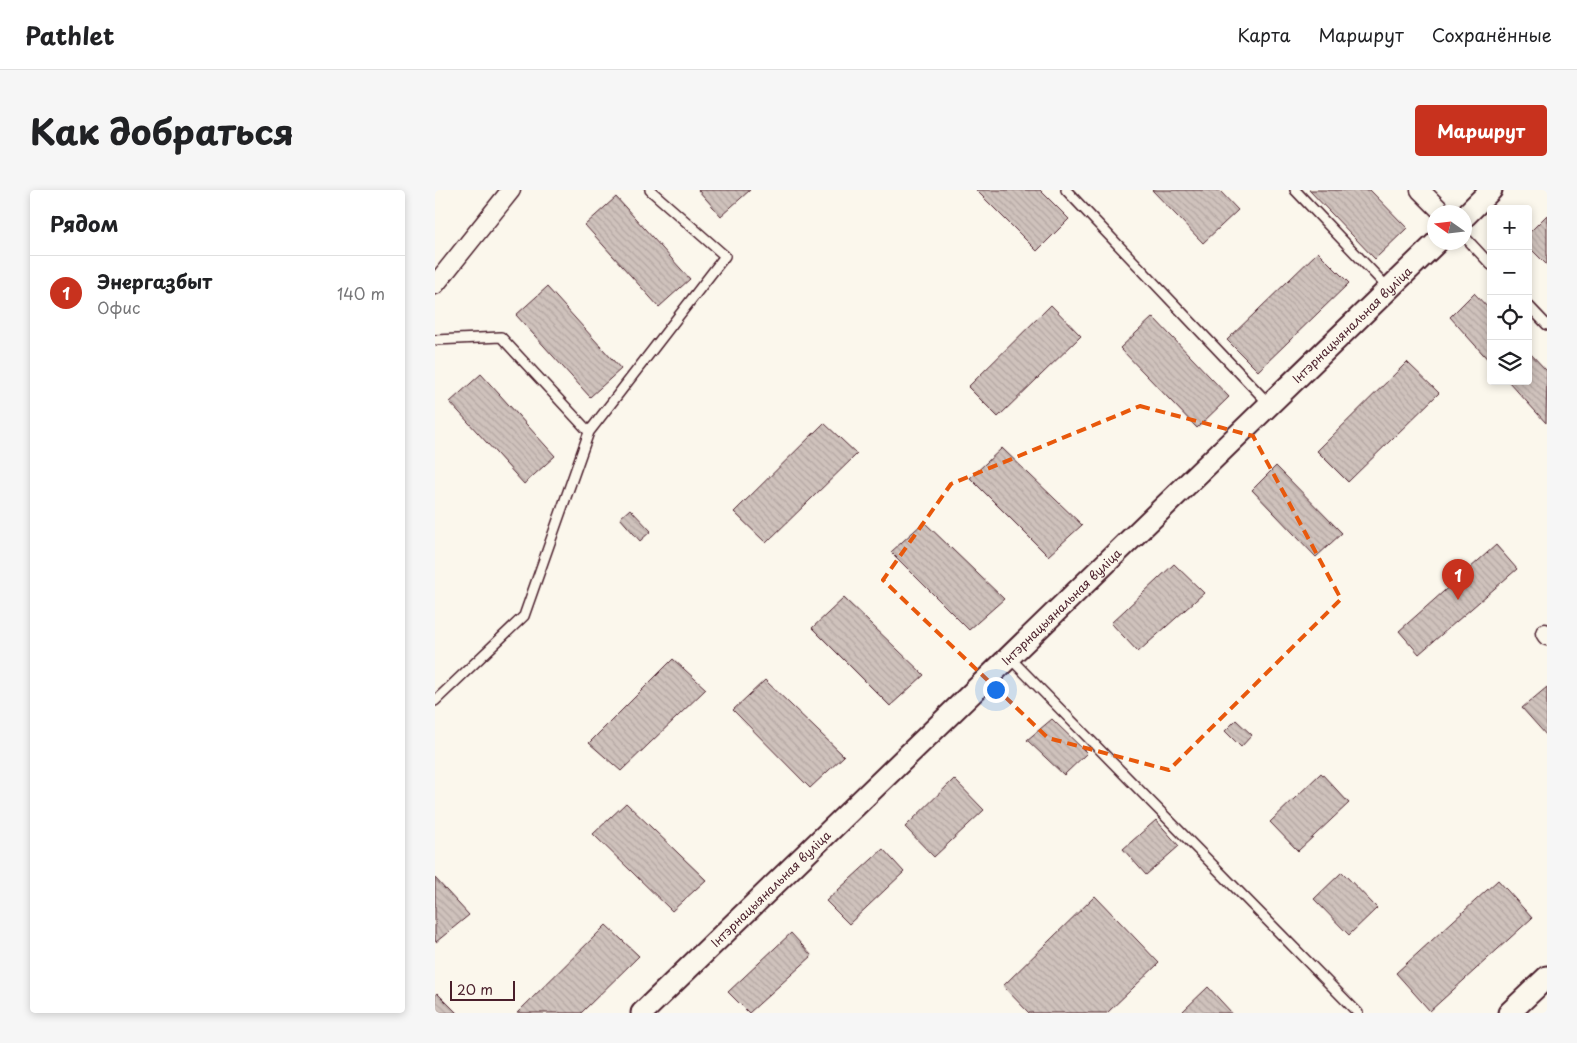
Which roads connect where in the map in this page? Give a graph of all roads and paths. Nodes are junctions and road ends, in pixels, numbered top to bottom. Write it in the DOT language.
graph roads {
  1 [pos="511,190"];
  2 [pos="650,190"];
  3 [pos="1066,190"];
  4 [pos="1295,190"];
  5 [pos="1420,190"];
  6 [pos="1491,190"];
  7 [pos="1435,205"];
  8 [pos="1472,209"];
  9 [pos="1472,245"];
  10 [pos="1429,250"];
  11 [pos="1487,261"];
  12 [pos="435,285"];
  13 [pos="1390,290"];
  14 [pos="1532,309"];
  15 [pos="1547,325"];
  16 [pos="435,340"];
  17 [pos="1270,405"];
  18 [pos="589,432"];
  19 [pos="1008,656"];
  20 [pos="435,701"];
  21 [pos="1547,977"];
  22 [pos="641,1013"];
  23 [pos="1358,1013"];
  24 [pos="1509,1013"];
  1 -- 12 [label="street"];
  2 -- 18 [label="lane"];
  3 -- 17 [label="lane"];
  4 -- 13 [label="lane"];
  5 -- 7 [label="street"];
  6 -- 8 [label="street"];
  9 -- 11 [label="lane"];
  10 -- 13 [label="street, Інтэрнацыянальная вуліца"];
  13 -- 17 [label="street, Інтэрнацыянальная вуліца"];
  14 -- 15 [label="lane"];
  16 -- 18 [label="lane"];
  17 -- 19 [label="street, Інтэрнацыянальная вуліца"];
  18 -- 20 [label="lane"];
  19 -- 22 [label="street, Інтэрнацыянальная вуліца"];
  19 -- 23 [label="lane"];
  21 -- 24 [label="street"];
}
